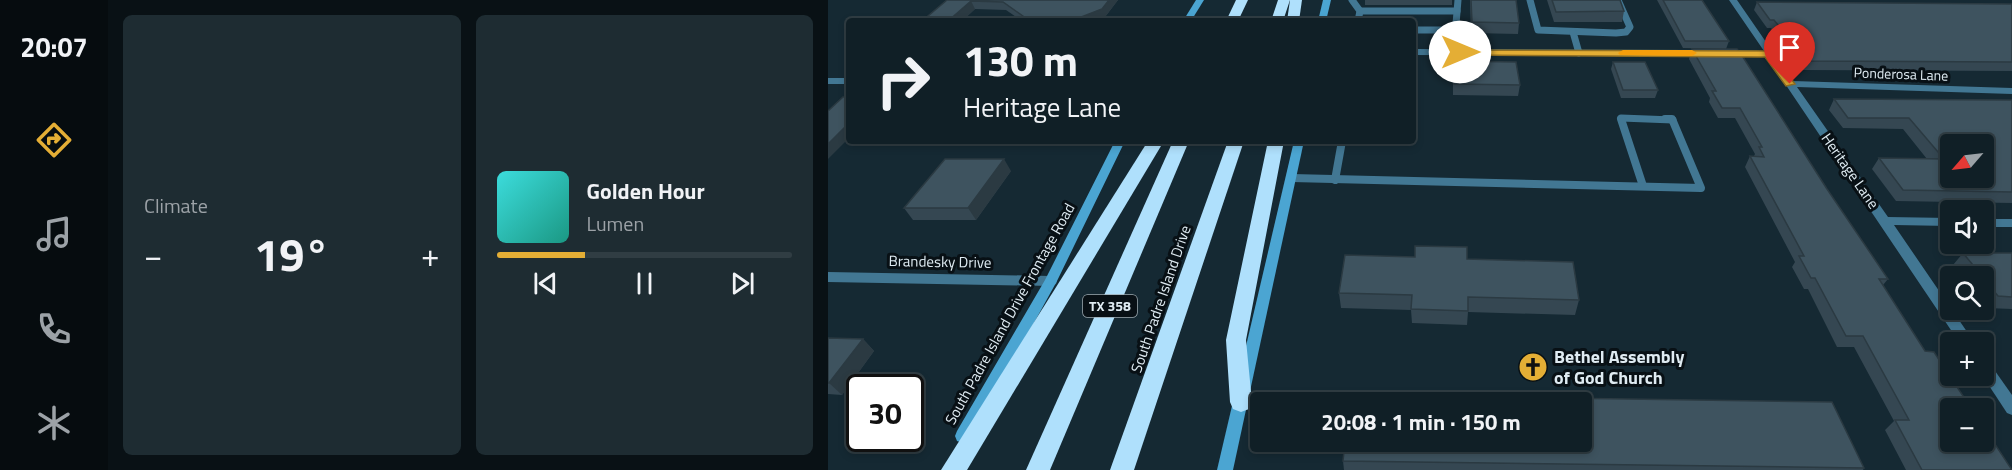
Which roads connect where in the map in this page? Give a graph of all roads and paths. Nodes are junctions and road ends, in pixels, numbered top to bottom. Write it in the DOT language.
graph roads {
  1 [pos="1200,0"];
  2 [pos="1284,0"];
  3 [pos="1296,0"];
  4 [pos="1326,0"];
  5 [pos="1352,0"];
  6 [pos="1458,0"];
  7 [pos="1530,0"];
  8 [pos="1618,0"];
  9 [pos="1733,0"];
  10 [pos="1360,11"];
  11 [pos="1458,11"];
  12 [pos="1189,18"];
  13 [pos="1278,18"];
  14 [pos="1293,18"];
  15 [pos="1323,18"];
  16 [pos="1359,18"];
  17 [pos="1416,30"];
  18 [pos="1573,32"];
  19 [pos="1416,52"];
  20 [pos="1579,53"];
  21 [pos="1768,54"];
  22 [pos="828,81"];
  23 [pos="846,81"];
  24 [pos="1790,84"];
  25 [pos="2012,91"];
  26 [pos="1119,144"];
  27 [pos="1154,144"];
  28 [pos="1180,144"];
  29 [pos="1235,144"];
  30 [pos="1275,144"];
  31 [pos="1298,144"];
  32 [pos="1341,144"];
  33 [pos="1292,178"];
  34 [pos="1335,180"];
  35 [pos="1643,186"];
  36 [pos="1884,221"];
  37 [pos="1940,222"];
  38 [pos="1994,223"];
  39 [pos="2012,223"];
  40 [pos="828,277"];
  41 [pos="1051,280"];
  42 [pos="1960,332"];
  43 [pos="1994,382"];
  44 [pos="1241,402"];
  45 [pos="2012,408"];
  46 [pos="944,470"];
  47 [pos="953,470"];
  48 [pos="1038,470"];
  49 [pos="1122,470"];
  50 [pos="1224,470"];
  1 -- 12 [label="main road"];
  2 -- 13 [label="highway"];
  3 -- 14 [label="highway"];
  4 -- 15 [label="main road"];
  5 -- 10 [label="lane"];
  6 -- 11 [label="lane"];
  7 -- 18 [label="lane"];
  8 -- 18 [label="lane"];
  9 -- 21 [label="street, Heritage Lane"];
  10 -- 11 [label="lane"];
  10 -- 16 [label="lane"];
  11 -- 17 [label="lane"];
  18 -- 20 [label="lane"];
  19 -- 20 [label="street"];
  20 -- 21 [label="street"];
  21 -- 24 [label="street, Heritage Lane"];
  22 -- 23 [label="street"];
  24 -- 25 [label="street, Ponderosa Lane"];
  24 -- 36 [label="street, Heritage Lane"];
  26 -- 41 [label="main road, South Padre Island Drive Frontage Road"];
  27 -- 47 [label="highway"];
  28 -- 48 [label="highway, TX 358"];
  29 -- 49 [label="highway, South Padre Island Drive"];
  30 -- 44 [label="highway"];
  31 -- 33 [label="main road"];
  32 -- 34 [label="lane"];
  33 -- 34 [label="lane"];
  33 -- 44 [label="main road"];
  34 -- 35 [label="lane"];
  35 -- 35 [label="lane"];
  36 -- 37 [label="street"];
  36 -- 42 [label="street, Heritage Lane"];
  38 -- 39 [label="street"];
  40 -- 41 [label="street, Brandesky Drive"];
  41 -- 46 [label="main road, South Padre Island Drive Frontage Road"];
  43 -- 45 [label="street"];
  44 -- 50 [label="main road"];
}
